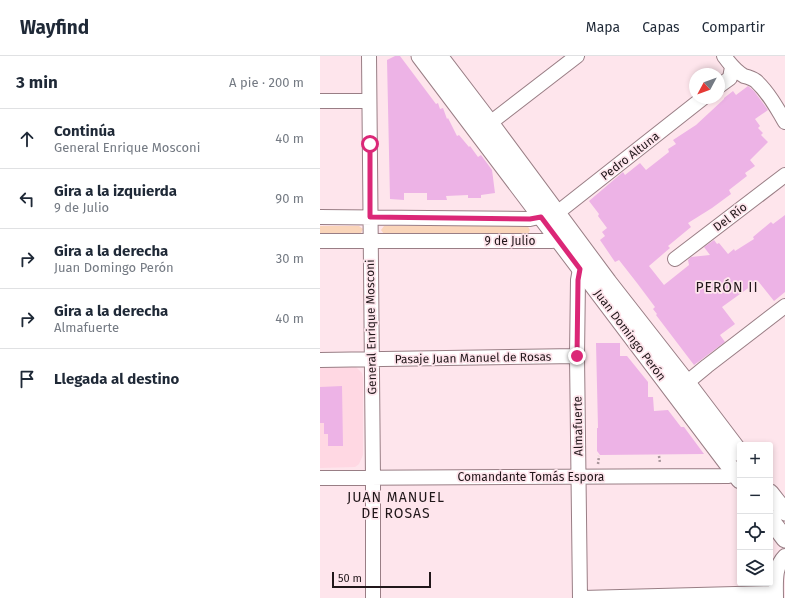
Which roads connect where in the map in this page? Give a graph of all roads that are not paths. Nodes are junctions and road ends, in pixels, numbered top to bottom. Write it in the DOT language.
graph roads {
  1 [pos="369,56"];
  2 [pos="420,56"];
  3 [pos="439,56"];
  4 [pos="576,56"];
  5 [pos="728,62"];
  6 [pos="725,82"];
  7 [pos="320,101"];
  8 [pos="369,101"];
  9 [pos="696,104"];
  10 [pos="785,122"];
  11 [pos="490,123"];
  12 [pos="785,175"];
  13 [pos="549,215"];
  14 [pos="320,217"];
  15 [pos="370,217"];
  16 [pos="557,237"];
  17 [pos="320,241"];
  18 [pos="370,241"];
  19 [pos="675,259"];
  20 [pos="586,265"];
  21 [pos="785,306"];
  22 [pos="577,356"];
  23 [pos="320,360"];
  24 [pos="371,360"];
  25 [pos="680,388"];
  26 [pos="737,450"];
  27 [pos="737,474"];
  28 [pos="737,475"];
  29 [pos="579,477"];
  30 [pos="320,478"];
  31 [pos="373,479"];
  32 [pos="773,497"];
  33 [pos="785,512"];
  34 [pos="773,524"];
  35 [pos="785,539"];
  36 [pos="785,556"];
  37 [pos="776,596"];
  38 [pos="373,598"];
  39 [pos="581,598"];
  1 -- 8 [label="street, General Enrique Mosconi"];
  2 -- 13 [label="main road, Juan Domingo Perón"];
  3 -- 11 [label="main road, Juan Domingo Perón"];
  4 -- 11 [label="street"];
  5 -- 6 [label="street"];
  5 -- 10 [label="street"];
  7 -- 8 [label="street"];
  8 -- 15 [label="street, General Enrique Mosconi"];
  9 -- 13 [label="street, Pedro Altuna"];
  11 -- 13 [label="main road, Juan Domingo Perón"];
  12 -- 19 [label="street, Del Río"];
  13 -- 15 [label="street, 9 de Julio"];
  13 -- 16 [label="main road, Juan Domingo Perón"];
  13 -- 20 [label="main road, Juan Domingo Perón"];
  14 -- 15 [label="street, 9 de Julio"];
  15 -- 18 [label="street, General Enrique Mosconi"];
  16 -- 18 [label="street, 9 de Julio"];
  16 -- 20 [label="main road, Juan Domingo Perón"];
  17 -- 18 [label="street, 9 de Julio"];
  18 -- 24 [label="street, General Enrique Mosconi"];
  20 -- 22 [label="street, Almafuerte"];
  20 -- 25 [label="main road, Juan Domingo Perón"];
  21 -- 25 [label="street"];
  22 -- 24 [label="street, Pasaje Juan Manuel de Rosas"];
  22 -- 29 [label="street, Almafuerte"];
  23 -- 24 [label="street, Pasaje Juan Manuel de Rosas"];
  24 -- 31 [label="street, General Enrique Mosconi"];
  25 -- 26 [label="main road, Juan Domingo Perón"];
  25 -- 27 [label="main road, Juan Domingo Perón"];
  28 -- 29 [label="street, Comandante Tomás Espora"];
  29 -- 31 [label="street, Comandante Tomás Espora"];
  29 -- 39 [label="street, Almafuerte"];
  30 -- 31 [label="street, Comandante Tomás Espora"];
  31 -- 38 [label="street, General Enrique Mosconi"];
  32 -- 33 [label="main road"];
  34 -- 35 [label="main road"];
  36 -- 37 [label="street"];
  37 -- 39 [label="street"];
}
